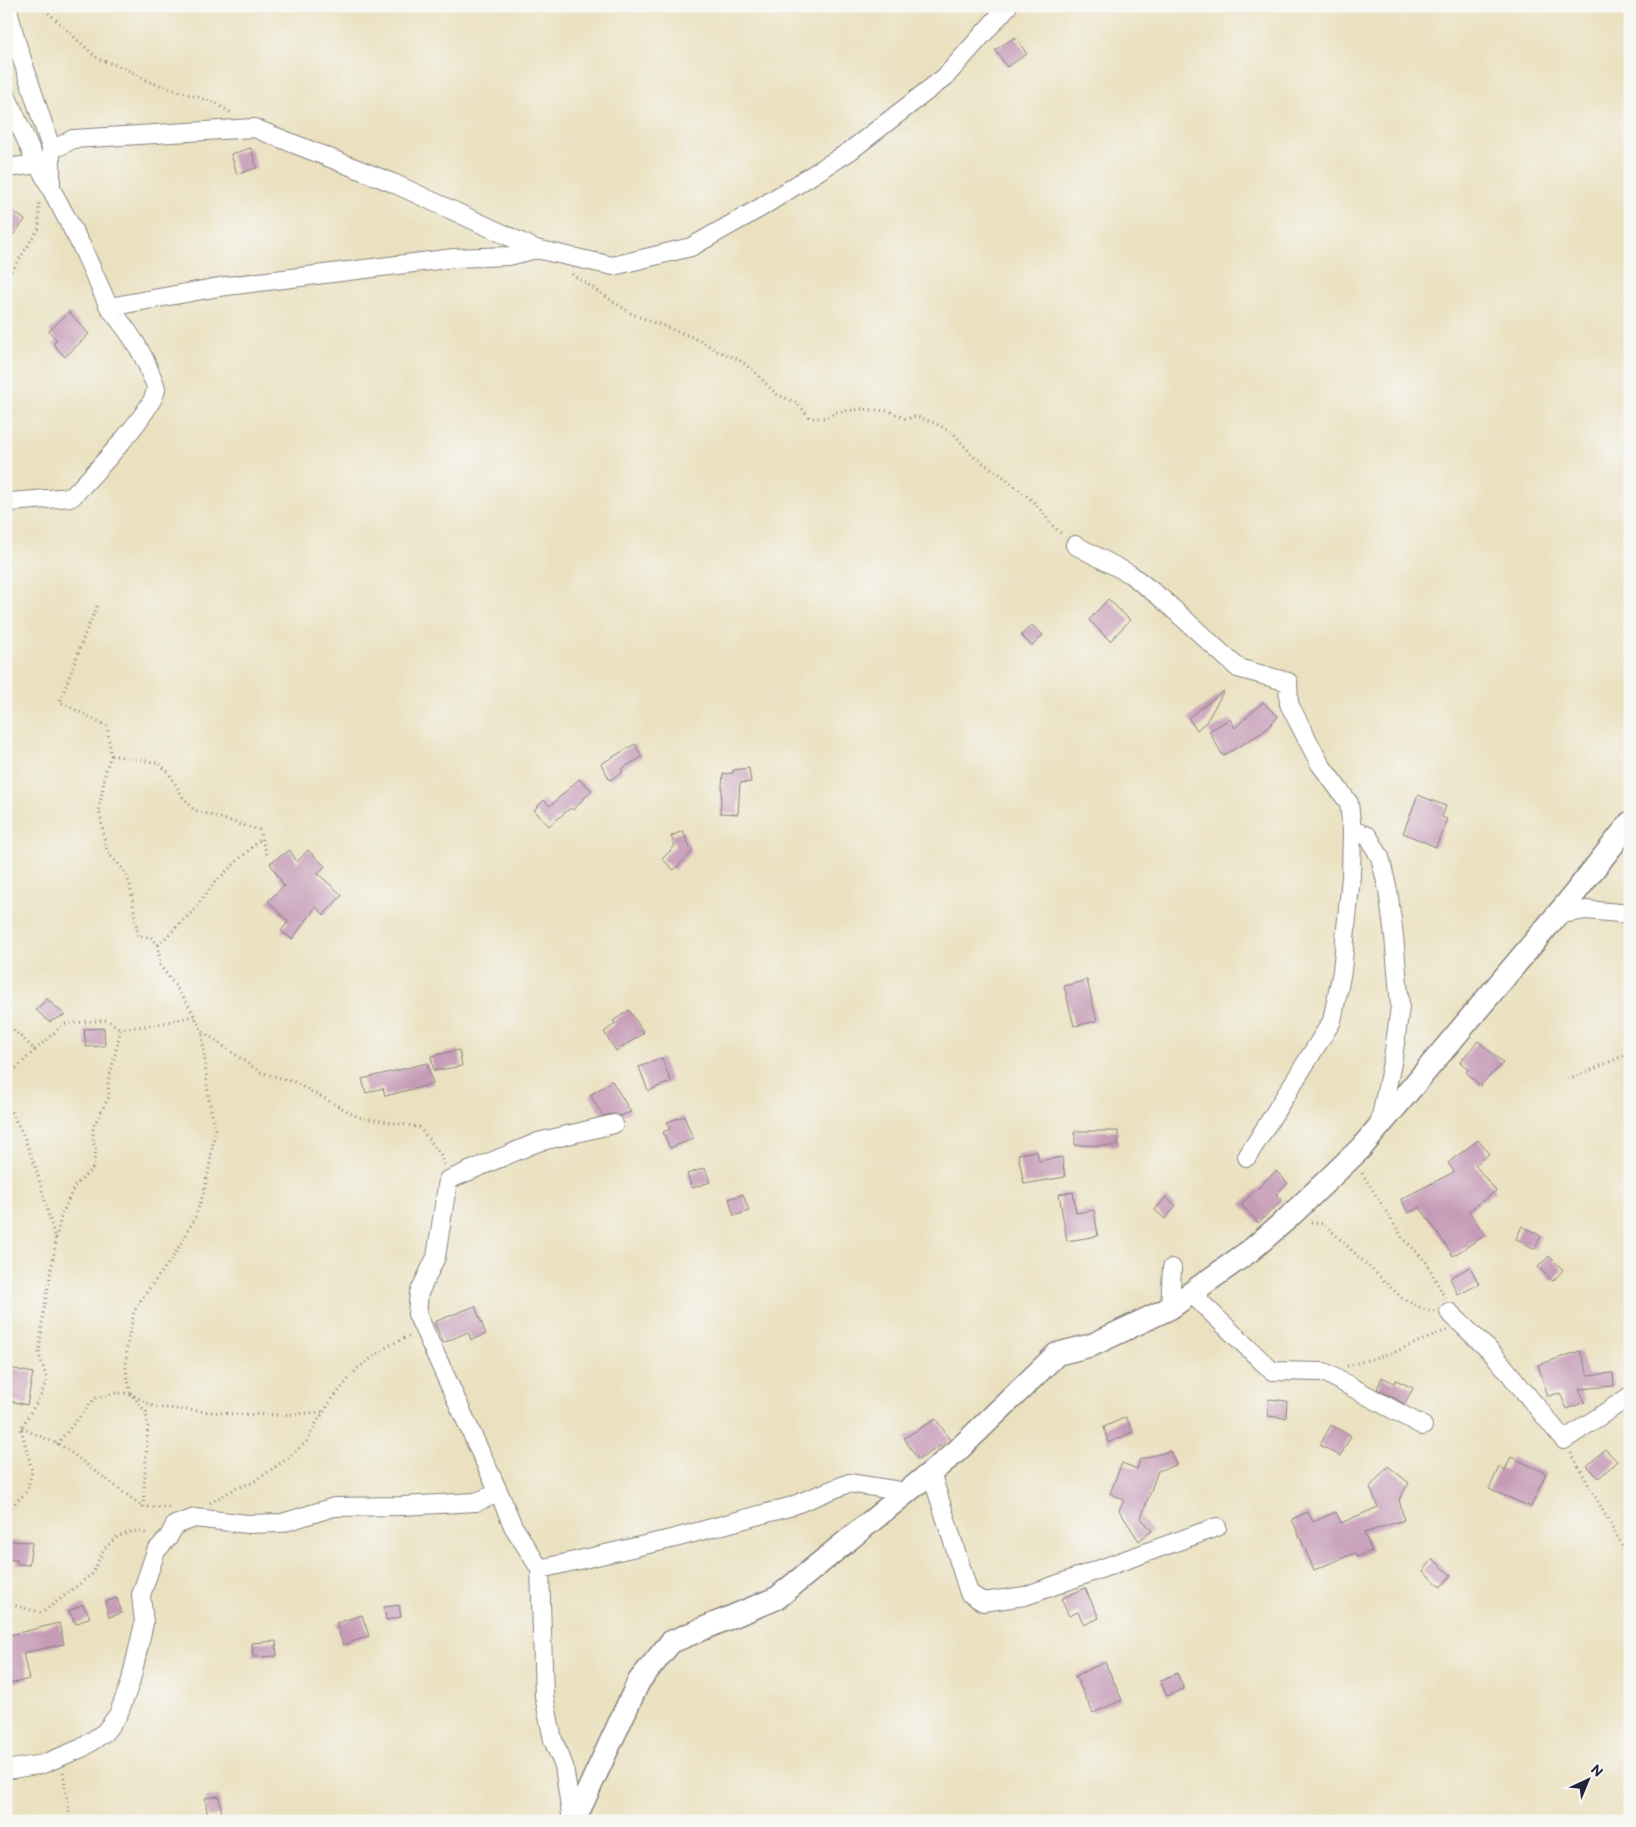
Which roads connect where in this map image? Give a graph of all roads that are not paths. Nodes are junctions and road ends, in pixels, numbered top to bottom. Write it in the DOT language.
graph roads {
  1 [pos="7,6"];
  2 [pos="1008,6"];
  3 [pos="6,95"];
  4 [pos="51,148"];
  5 [pos="38,164"];
  6 [pos="6,168"];
  7 [pos="51,188"];
  8 [pos="536,249"];
  9 [pos="109,307"];
  10 [pos="6,500"];
  11 [pos="1075,545"];
  12 [pos="1630,823"];
  13 [pos="1352,830"];
  14 [pos="1630,914"];
  15 [pos="1557,915"];
  16 [pos="614,1124"];
  17 [pos="1379,1126"];
  18 [pos="1247,1157"];
  19 [pos="1172,1268"];
  20 [pos="1191,1293"];
  21 [pos="1170,1308"];
  22 [pos="1455,1318"];
  23 [pos="1630,1396"];
  24 [pos="1423,1426"];
  25 [pos="931,1472"];
  26 [pos="906,1492"];
  27 [pos="499,1493"];
  28 [pos="1217,1527"];
  29 [pos="540,1569"];
  30 [pos="6,1770"];
  31 [pos="573,1821"];
  1 -- 4 [label="street"];
  2 -- 8 [label="street"];
  3 -- 5 [label="street"];
  4 -- 7 [label="street"];
  4 -- 8 [label="street"];
  5 -- 6 [label="street"];
  5 -- 7 [label="street"];
  7 -- 9 [label="street"];
  8 -- 9 [label="street"];
  9 -- 10 [label="street"];
  11 -- 13 [label="street"];
  12 -- 15 [label="street"];
  13 -- 17 [label="street"];
  13 -- 18 [label="street"];
  14 -- 15 [label="street"];
  15 -- 17 [label="street"];
  16 -- 27 [label="street"];
  17 -- 20 [label="street"];
  19 -- 21 [label="street"];
  20 -- 21 [label="street"];
  20 -- 24 [label="street"];
  21 -- 25 [label="street"];
  22 -- 23 [label="street"];
  25 -- 26 [label="street"];
  25 -- 28 [label="street"];
  26 -- 29 [label="street"];
  26 -- 31 [label="street"];
  27 -- 29 [label="street"];
  27 -- 30 [label="street"];
  29 -- 31 [label="street"];
}
